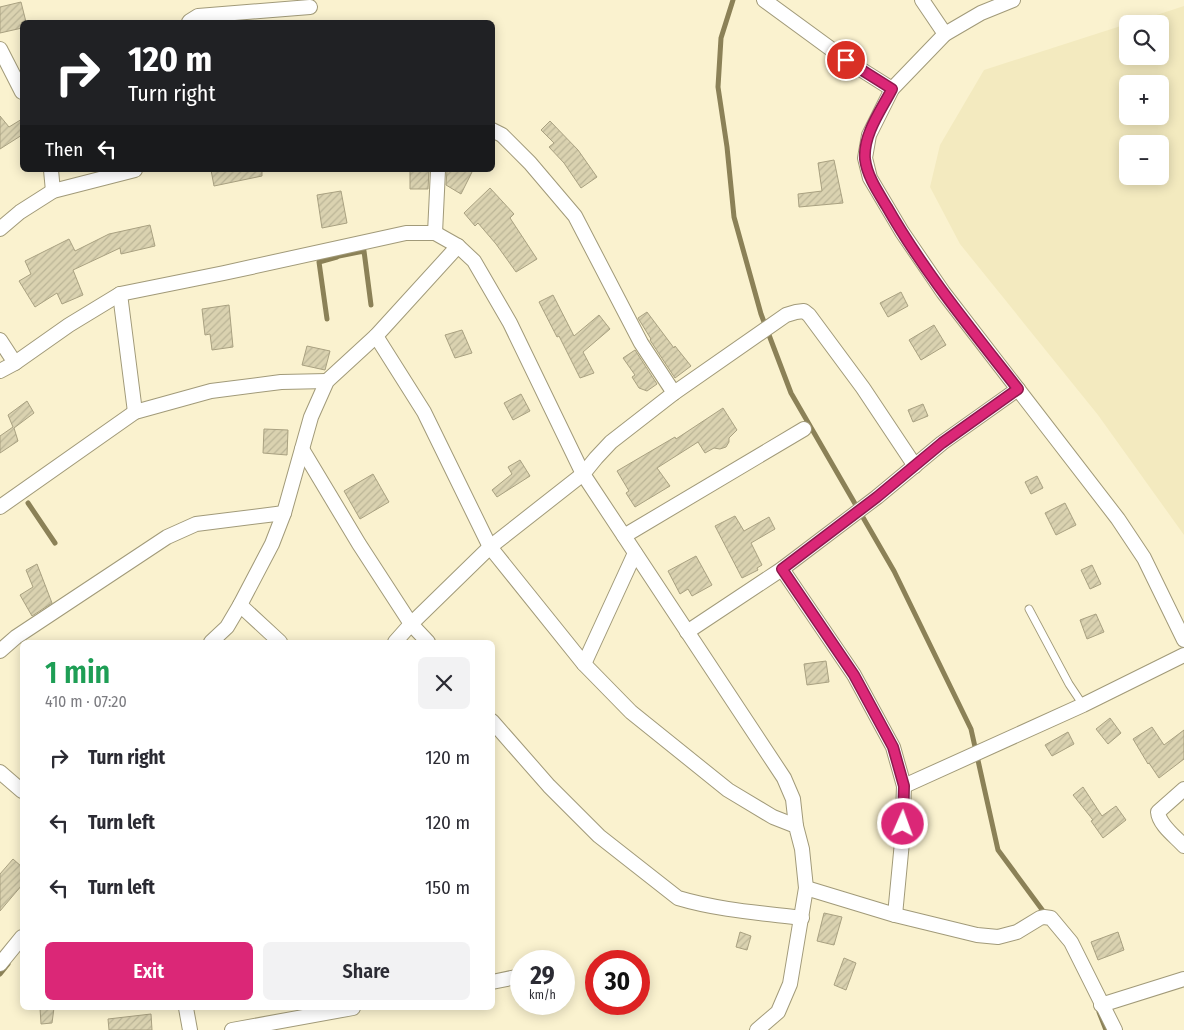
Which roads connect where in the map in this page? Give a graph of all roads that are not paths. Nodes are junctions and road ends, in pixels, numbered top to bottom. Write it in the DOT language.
graph roads {
  1 [pos="764,0"];
  2 [pos="922,0"];
  3 [pos="1013,0"];
  4 [pos="310,7"];
  5 [pos="190,20"];
  6 [pos="945,34"];
  7 [pos="0,49"];
  8 [pos="20,88"];
  9 [pos="892,89"];
  10 [pos="495,132"];
  11 [pos="51,172"];
  12 [pos="127,172"];
  13 [pos="438,172"];
  14 [pos="53,191"];
  15 [pos="0,228"];
  16 [pos="435,233"];
  17 [pos="458,246"];
  18 [pos="120,294"];
  19 [pos="376,336"];
  20 [pos="0,340"];
  21 [pos="15,363"];
  22 [pos="0,371"];
  23 [pos="327,381"];
  24 [pos="1018,389"];
  25 [pos="674,393"];
  26 [pos="135,412"];
  27 [pos="804,429"];
  28 [pos="302,449"];
  29 [pos="915,466"];
  30 [pos="583,474"];
  31 [pos="0,507"];
  32 [pos="284,513"];
  33 [pos="624,536"];
  34 [pos="490,547"];
  35 [pos="635,553"];
  36 [pos="782,569"];
  37 [pos="240,605"];
  38 [pos="1030,609"];
  39 [pos="411,624"];
  40 [pos="687,632"];
  41 [pos="213,640"];
  42 [pos="278,640"];
  43 [pos="397,640"];
  44 [pos="426,640"];
  45 [pos="1184,640"];
  46 [pos="0,651"];
  47 [pos="1184,655"];
  48 [pos="584,664"];
  49 [pos="1083,705"];
  50 [pos="495,724"];
  51 [pos="2,779"];
  52 [pos="904,786"];
  53 [pos="1184,789"];
  54 [pos="20,790"];
  55 [pos="796,826"];
  56 [pos="1184,846"];
  57 [pos="806,888"];
  58 [pos="895,915"];
  59 [pos="802,918"];
  60 [pos="20,939"];
  61 [pos="0,964"];
  62 [pos="510,978"];
  63 [pos="1184,979"];
  64 [pos="495,981"];
  65 [pos="1101,1005"];
  66 [pos="186,1010"];
  67 [pos="342,1010"];
  68 [pos="190,1030"];
  69 [pos="232,1030"];
  70 [pos="758,1030"];
  71 [pos="1115,1030"];
  1 -- 9 [label="street"];
  2 -- 6 [label="street"];
  3 -- 6 [label="street"];
  4 -- 5 [label="street"];
  6 -- 9 [label="street"];
  7 -- 8 [label="street"];
  9 -- 24 [label="street"];
  10 -- 25 [label="street"];
  11 -- 14 [label="street"];
  12 -- 14 [label="street"];
  13 -- 16 [label="street"];
  14 -- 15 [label="street"];
  16 -- 17 [label="street"];
  16 -- 18 [label="street"];
  17 -- 19 [label="street"];
  17 -- 30 [label="street"];
  18 -- 21 [label="street"];
  18 -- 26 [label="street"];
  19 -- 23 [label="street"];
  19 -- 34 [label="street"];
  20 -- 21 [label="street"];
  21 -- 22 [label="street"];
  23 -- 26 [label="street"];
  23 -- 28 [label="street"];
  24 -- 29 [label="street"];
  24 -- 45 [label="street"];
  25 -- 29 [label="street"];
  25 -- 30 [label="street"];
  26 -- 31 [label="street"];
  27 -- 33 [label="street"];
  28 -- 32 [label="street"];
  28 -- 39 [label="street"];
  29 -- 36 [label="street"];
  30 -- 33 [label="street"];
  30 -- 34 [label="street"];
  32 -- 37 [label="street"];
  32 -- 46 [label="street"];
  33 -- 35 [label="street"];
  34 -- 39 [label="street"];
  34 -- 48 [label="street"];
  35 -- 40 [label="street"];
  35 -- 48 [label="street"];
  36 -- 40 [label="street"];
  36 -- 52 [label="street"];
  37 -- 41 [label="street"];
  37 -- 42 [label="street"];
  38 -- 49 [label="lane"];
  39 -- 43 [label="street"];
  39 -- 44 [label="street"];
  40 -- 55 [label="street"];
  47 -- 49 [label="street"];
  48 -- 55 [label="street"];
  49 -- 52 [label="street"];
  50 -- 59 [label="street"];
  51 -- 54 [label="street"];
  52 -- 58 [label="street"];
  53 -- 56 [label="street"];
  55 -- 57 [label="street"];
  57 -- 58 [label="street"];
  57 -- 59 [label="street"];
  58 -- 65 [label="street"];
  59 -- 70 [label="street"];
  60 -- 61 [label="street"];
  62 -- 64 [label="street"];
  63 -- 65 [label="street"];
  65 -- 71 [label="street"];
  66 -- 68 [label="street"];
  67 -- 69 [label="street"];
}
